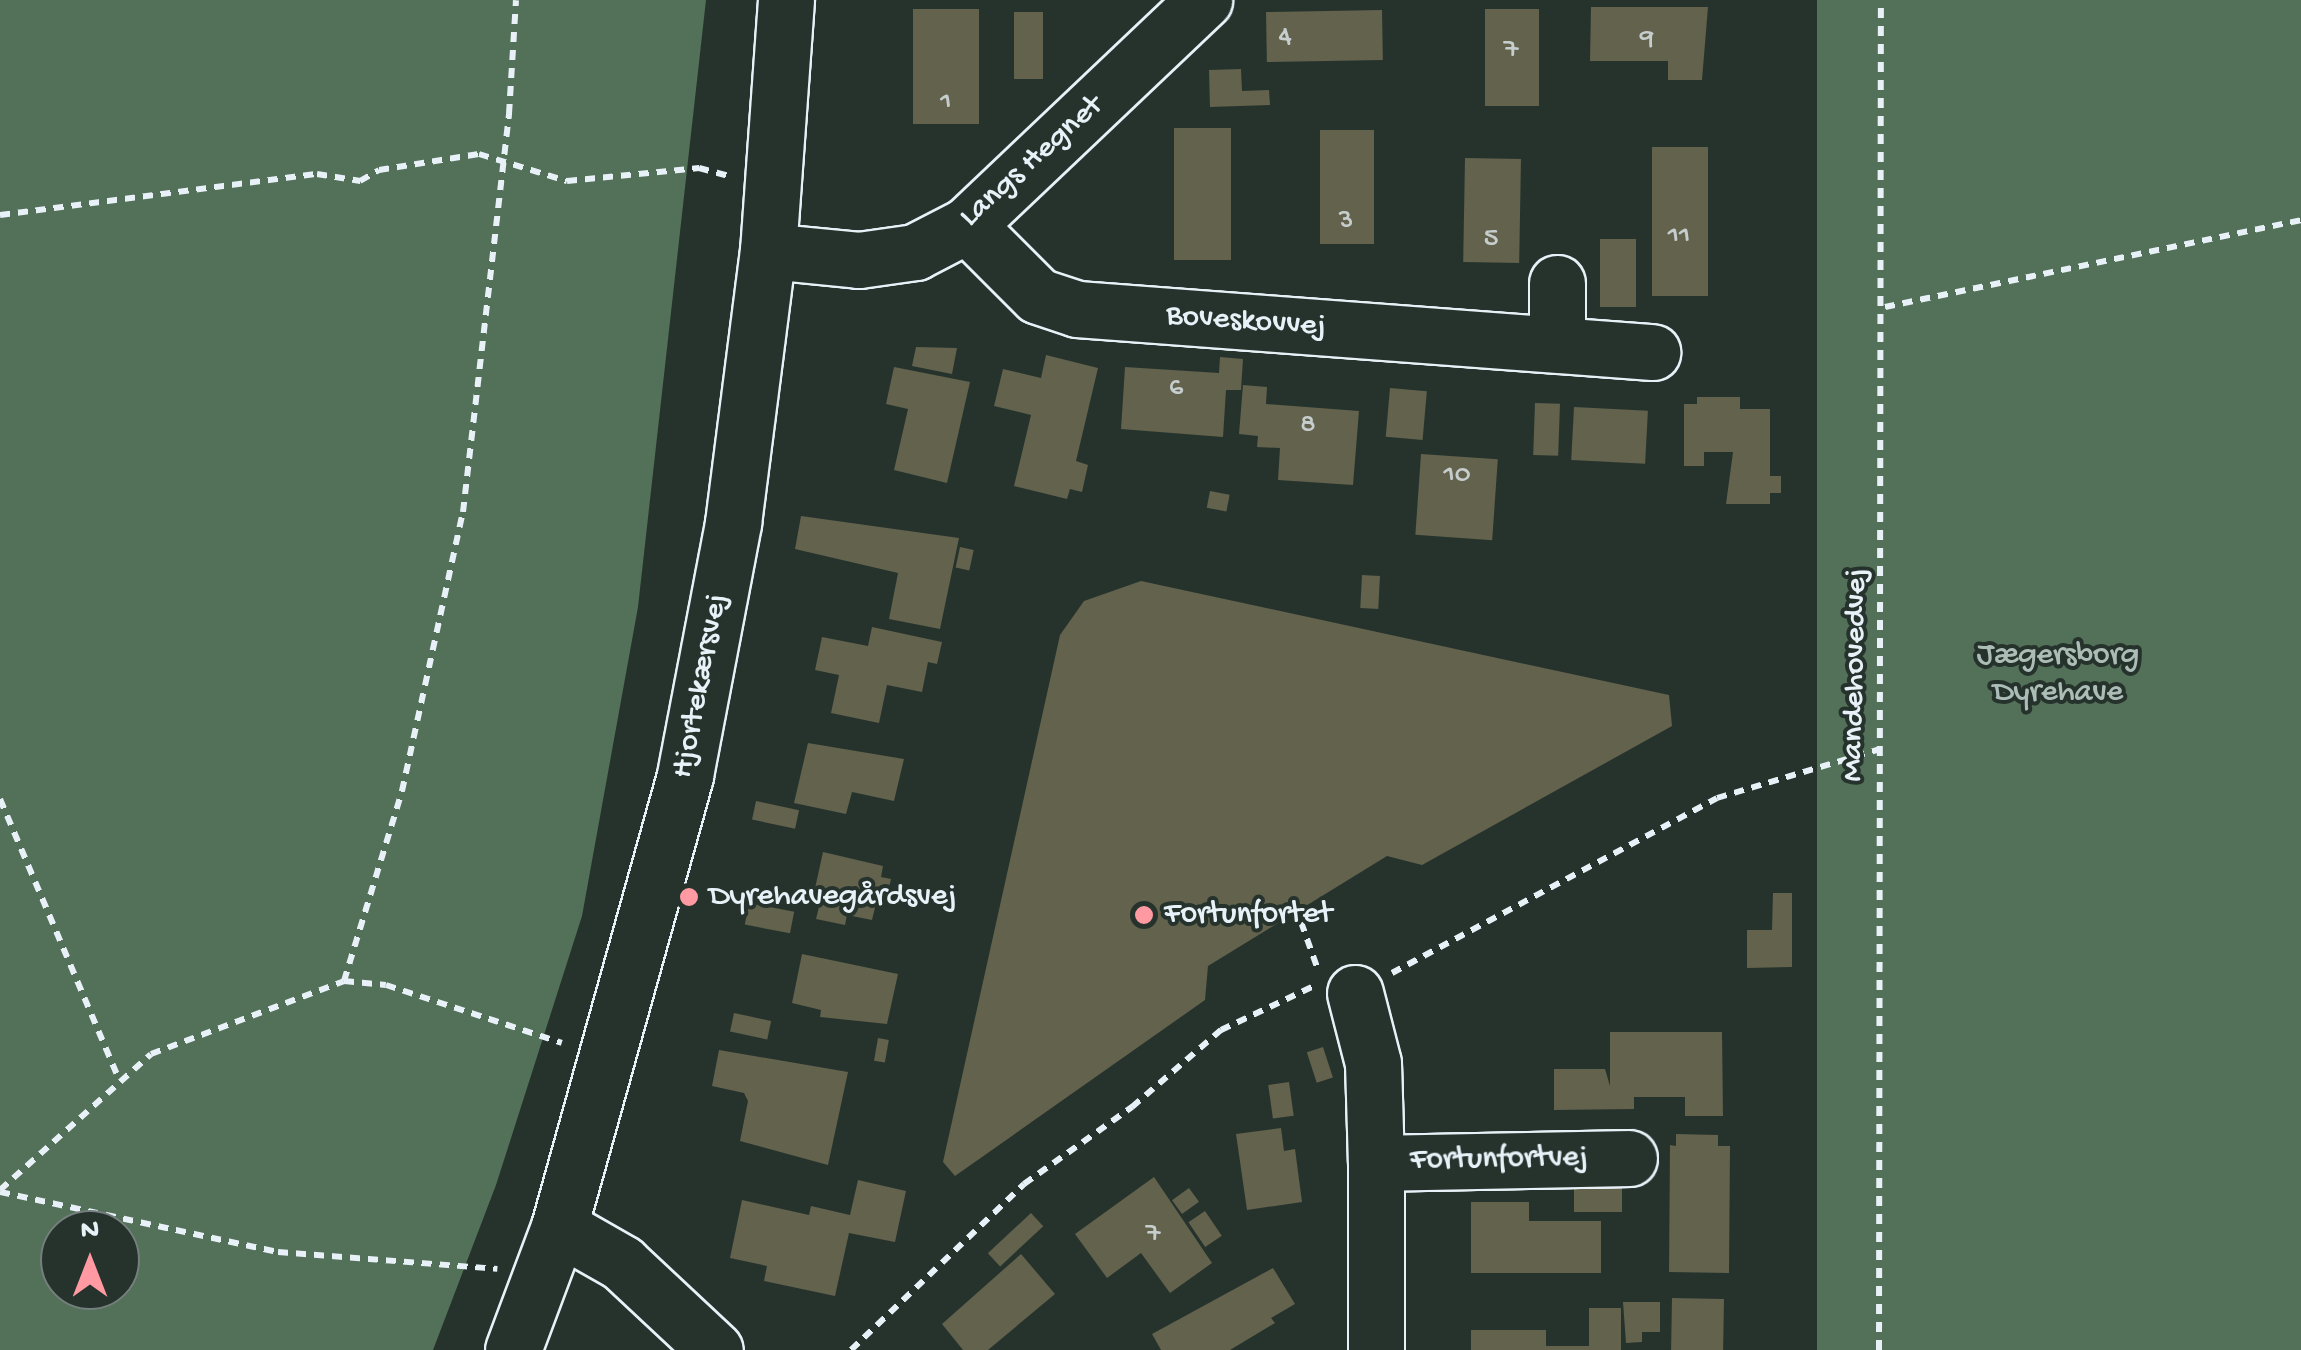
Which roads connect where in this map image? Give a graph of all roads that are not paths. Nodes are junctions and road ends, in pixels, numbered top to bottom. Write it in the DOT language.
graph roads {
  1 [pos="786,0"];
  2 [pos="1204,0"];
  3 [pos="967,226"];
  4 [pos="768,251"];
  5 [pos="1557,283"];
  6 [pos="1557,344"];
  7 [pos="1652,352"];
  8 [pos="1339,988"];
  9 [pos="1629,1158"];
  10 [pos="1376,1163"];
  11 [pos="550,1250"];
  12 [pos="513,1350"];
  13 [pos="715,1350"];
  14 [pos="1376,1350"];
  1 -- 4 [label="street, Hjortekærsvej"];
  2 -- 3 [label="street, Langs Hegnet"];
  3 -- 4 [label="street, Langs Hegnet"];
  3 -- 6 [label="street, Boveskovvej"];
  4 -- 11 [label="street, Hjortekærsvej"];
  5 -- 6 [label="street"];
  6 -- 7 [label="street, Boveskovvej"];
  8 -- 10 [label="street"];
  9 -- 10 [label="street, Fortunfortvej"];
  10 -- 14 [label="street, Fortunfortvej"];
  11 -- 12 [label="street, Hjortekærsvej"];
  11 -- 13 [label="street"];
}
